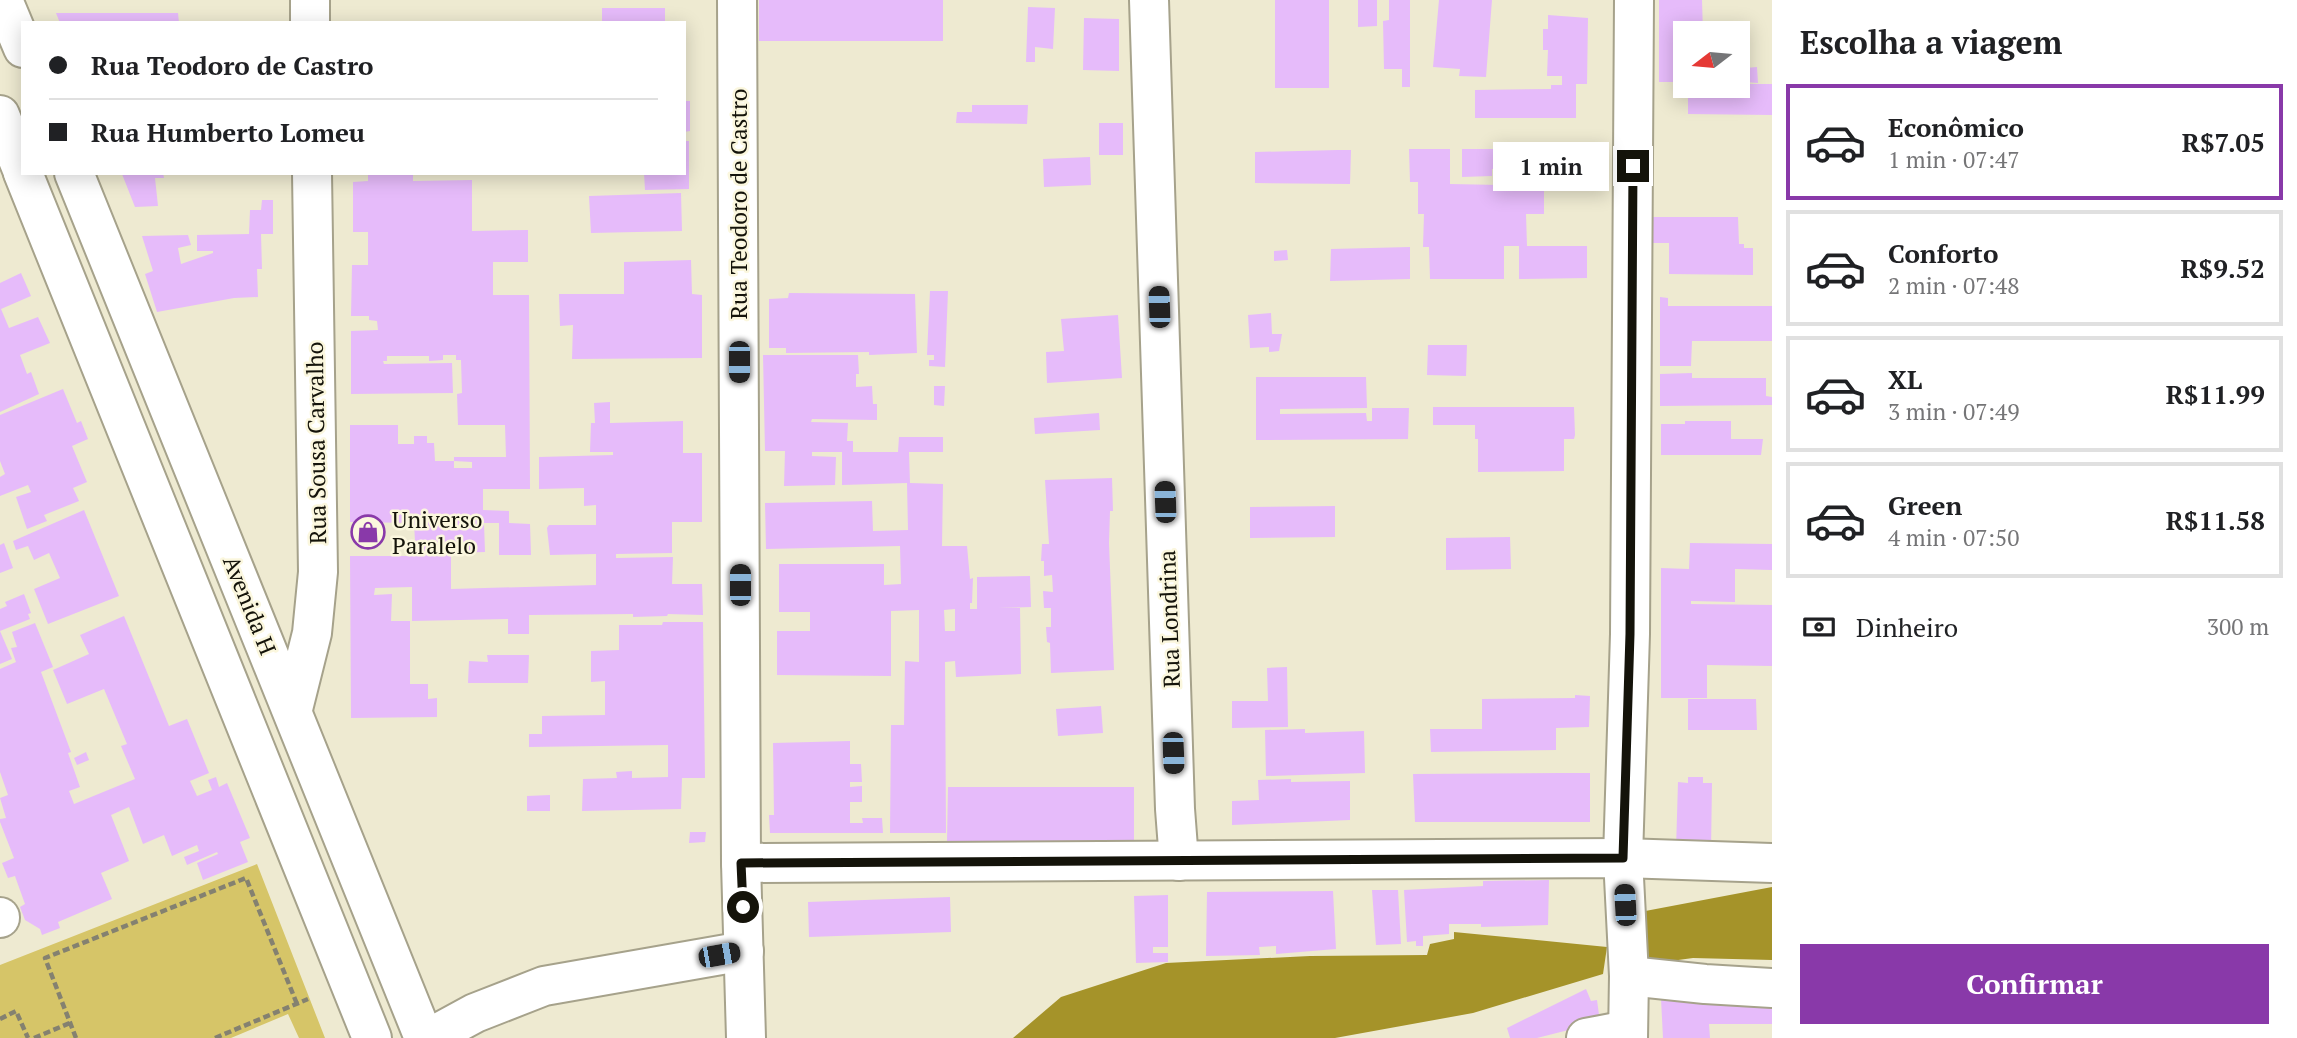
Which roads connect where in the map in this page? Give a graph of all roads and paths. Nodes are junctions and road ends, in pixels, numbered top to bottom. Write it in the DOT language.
graph roads {
  1 [pos="3,0"];
  2 [pos="310,0"];
  3 [pos="737,0"];
  4 [pos="1149,0"];
  5 [pos="1634,0"];
  6 [pos="310,21"];
  7 [pos="21,43"];
  8 [pos="0,116"];
  9 [pos="21,168"];
  10 [pos="24,175"];
  11 [pos="75,175"];
  12 [pos="312,175"];
  13 [pos="293,709"];
  14 [pos="319,776"];
  15 [pos="274,794"];
  16 [pos="1623,858"];
  17 [pos="1179,861"];
  18 [pos="741,863"];
  19 [pos="1772,863"];
  20 [pos="744,950"];
  21 [pos="1629,976"];
  22 [pos="1772,988"];
  23 [pos="308,999"];
  24 [pos="296,1004"];
  25 [pos="0,1019"];
  26 [pos="70,1023"];
  27 [pos="1628,1034"];
  28 [pos="28,1038"];
  29 [pos="34,1038"];
  30 [pos="76,1038"];
  31 [pos="215,1038"];
  32 [pos="372,1038"];
  33 [pos="427,1038"];
  34 [pos="746,1038"];
  35 [pos="1586,1038"];
  1 -- 7 [label="street"];
  2 -- 6 [label="street"];
  3 -- 18 [label="street, Rua Teodoro de Castro"];
  4 -- 17 [label="street, Rua Londrina"];
  5 -- 16 [label="street"];
  8 -- 9 [label="street"];
  10 -- 15 [label="street"];
  11 -- 13 [label="street, Avenida H"];
  12 -- 13 [label="street, Rua Sousa Carvalho"];
  13 -- 14 [label="street, Avenida H"];
  14 -- 15 [label="street"];
  14 -- 33 [label="street, Avenida H"];
  15 -- 32 [label="street"];
  16 -- 17 [label="street"];
  16 -- 19 [label="street"];
  16 -- 21 [label="street"];
  17 -- 18 [label="street"];
  18 -- 20 [label="street, Rua Teodoro de Castro"];
  20 -- 33 [label="street"];
  20 -- 34 [label="street, Rua Teodoro de Castro"];
  21 -- 22 [label="street"];
  21 -- 27 [label="street"];
  23 -- 24 [label="path"];
  24 -- 26 [label="path"];
  24 -- 31 [label="path"];
  25 -- 28 [label="path"];
  26 -- 29 [label="path"];
  26 -- 30 [label="path"];
  27 -- 35 [label="street"];
}
